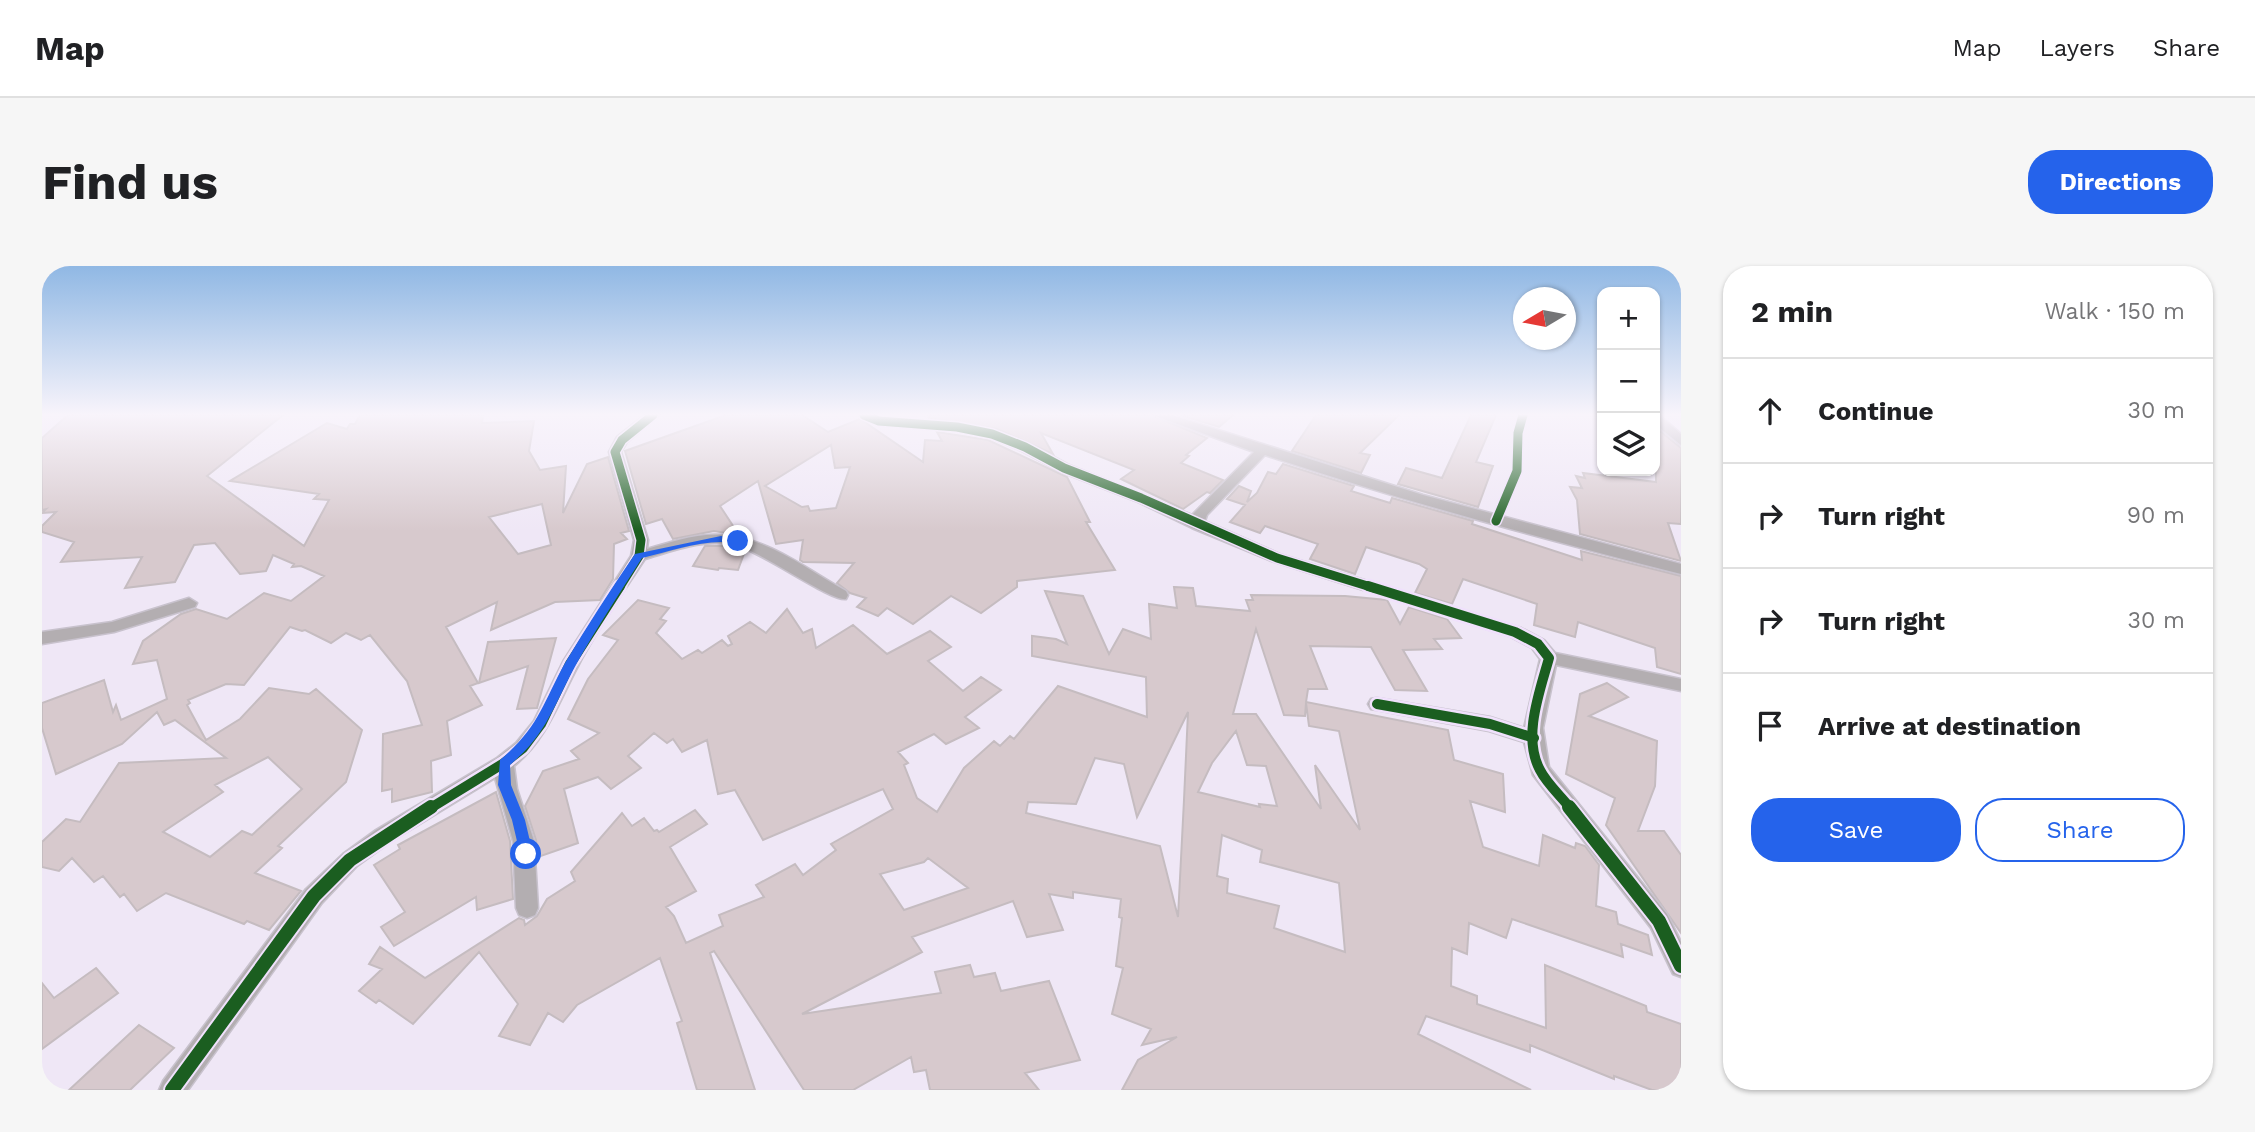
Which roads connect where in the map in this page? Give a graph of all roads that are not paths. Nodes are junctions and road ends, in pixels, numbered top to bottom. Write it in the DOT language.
graph roads {
  1 [pos="615,453"];
  2 [pos="1036,453"];
  3 [pos="1260,453"];
  4 [pos="1266,453"];
  5 [pos="1518,453"];
  6 [pos="1496,521"];
  7 [pos="1197,525"];
  8 [pos="639,556"];
  9 [pos="1681,569"];
  10 [pos="840,595"];
  11 [pos="189,603"];
  12 [pos="42,638"];
  13 [pos="1549,658"];
  14 [pos="1681,685"];
  15 [pos="1377,704"];
  16 [pos="1534,738"];
  17 [pos="504,763"];
  18 [pos="527,908"];
  19 [pos="1681,966"];
  20 [pos="173,1090"];
  1 -- 8 [label="street"];
  2 -- 7 [label="street"];
  3 -- 7 [label="street"];
  4 -- 6 [label="street"];
  5 -- 6 [label="lane"];
  6 -- 9 [label="street"];
  7 -- 13 [label="street"];
  8 -- 10 [label="street"];
  8 -- 17 [label="street"];
  11 -- 12 [label="street"];
  13 -- 14 [label="street"];
  13 -- 16 [label="street"];
  15 -- 16 [label="street"];
  16 -- 19 [label="street"];
  17 -- 18 [label="street"];
  17 -- 20 [label="street"];
}
